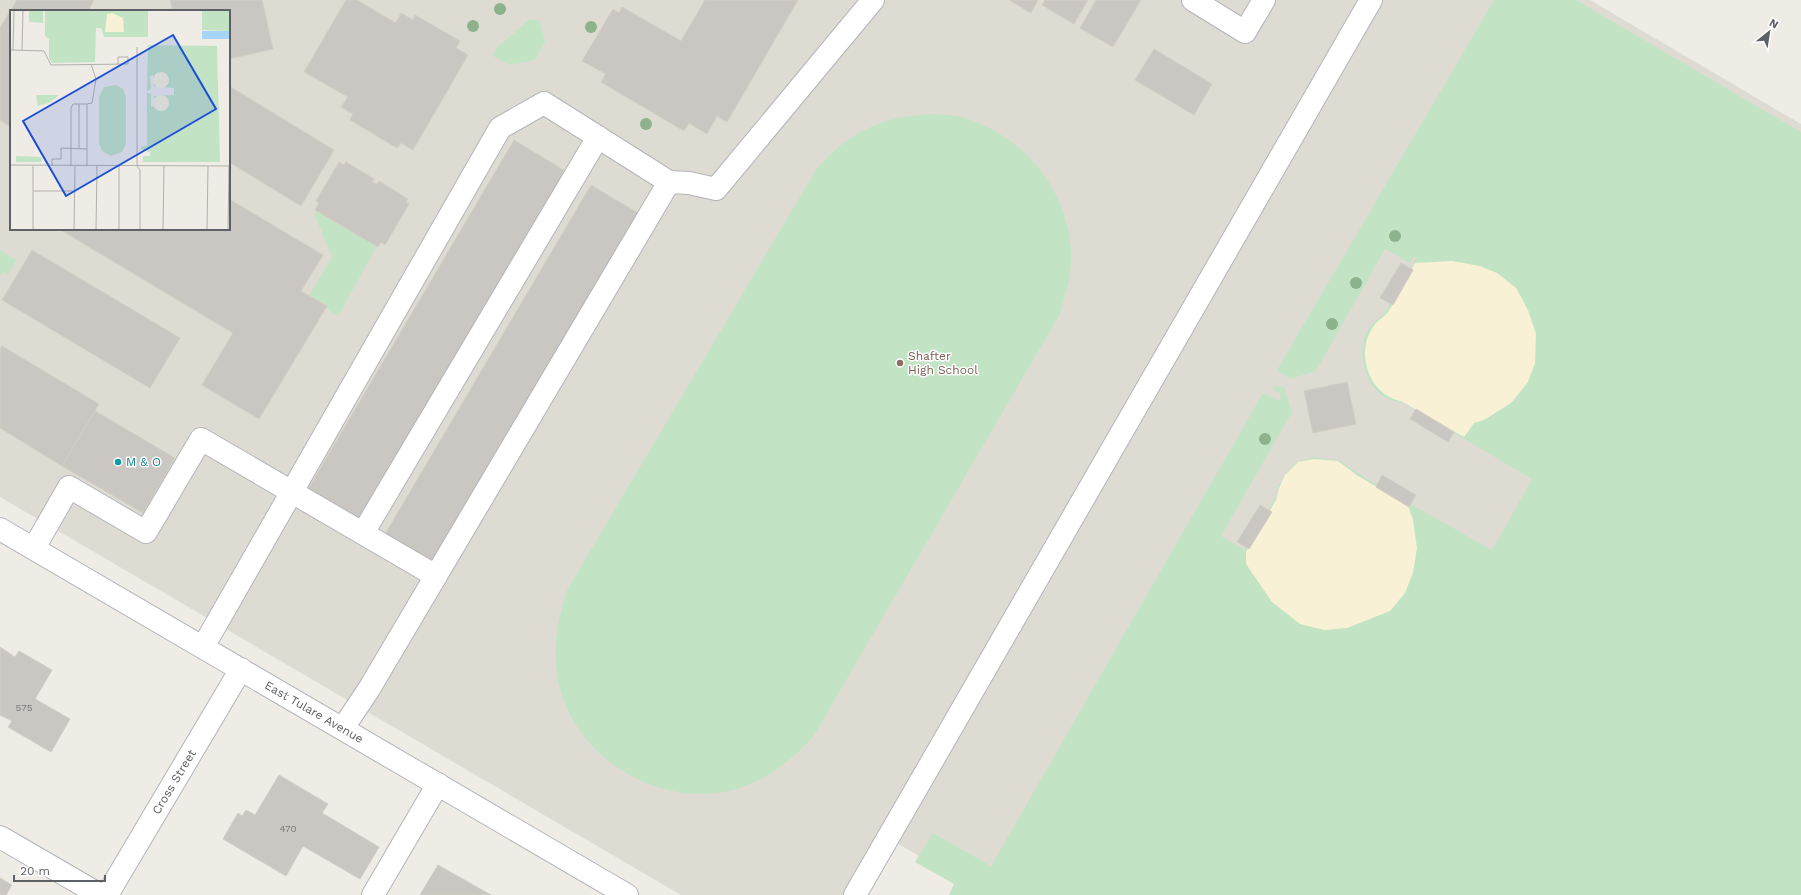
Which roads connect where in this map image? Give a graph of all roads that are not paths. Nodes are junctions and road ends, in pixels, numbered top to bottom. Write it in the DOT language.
graph roads {
  1 [pos="873,0"];
  2 [pos="1193,0"];
  3 [pos="1264,0"];
  4 [pos="1371,0"];
  5 [pos="598,137"];
  6 [pos="669,182"];
  7 [pos="292,491"];
  8 [pos="0,529"];
  9 [pos="363,533"];
  10 [pos="34,548"];
  11 [pos="436,576"];
  12 [pos="203,647"];
  13 [pos="241,669"];
  14 [pos="343,728"];
  15 [pos="438,784"];
  16 [pos="0,837"];
  17 [pos="100,895"];
  18 [pos="107,895"];
  19 [pos="373,895"];
  20 [pos="627,895"];
  21 [pos="855,895"];
  1 -- 6 [label="street"];
  2 -- 3 [label="street"];
  4 -- 21 [label="street"];
  5 -- 6 [label="street"];
  5 -- 7 [label="street"];
  5 -- 9 [label="street"];
  6 -- 11 [label="street"];
  7 -- 9 [label="street"];
  7 -- 10 [label="street"];
  7 -- 12 [label="street"];
  8 -- 10 [label="street, East Tulare Avenue"];
  9 -- 11 [label="street"];
  10 -- 12 [label="street, East Tulare Avenue"];
  11 -- 14 [label="street"];
  12 -- 13 [label="street, East Tulare Avenue"];
  13 -- 14 [label="street, East Tulare Avenue"];
  13 -- 18 [label="street, Cross Street"];
  14 -- 15 [label="street, East Tulare Avenue"];
  15 -- 19 [label="street"];
  15 -- 20 [label="street, East Tulare Avenue"];
  16 -- 17 [label="street"];
}
